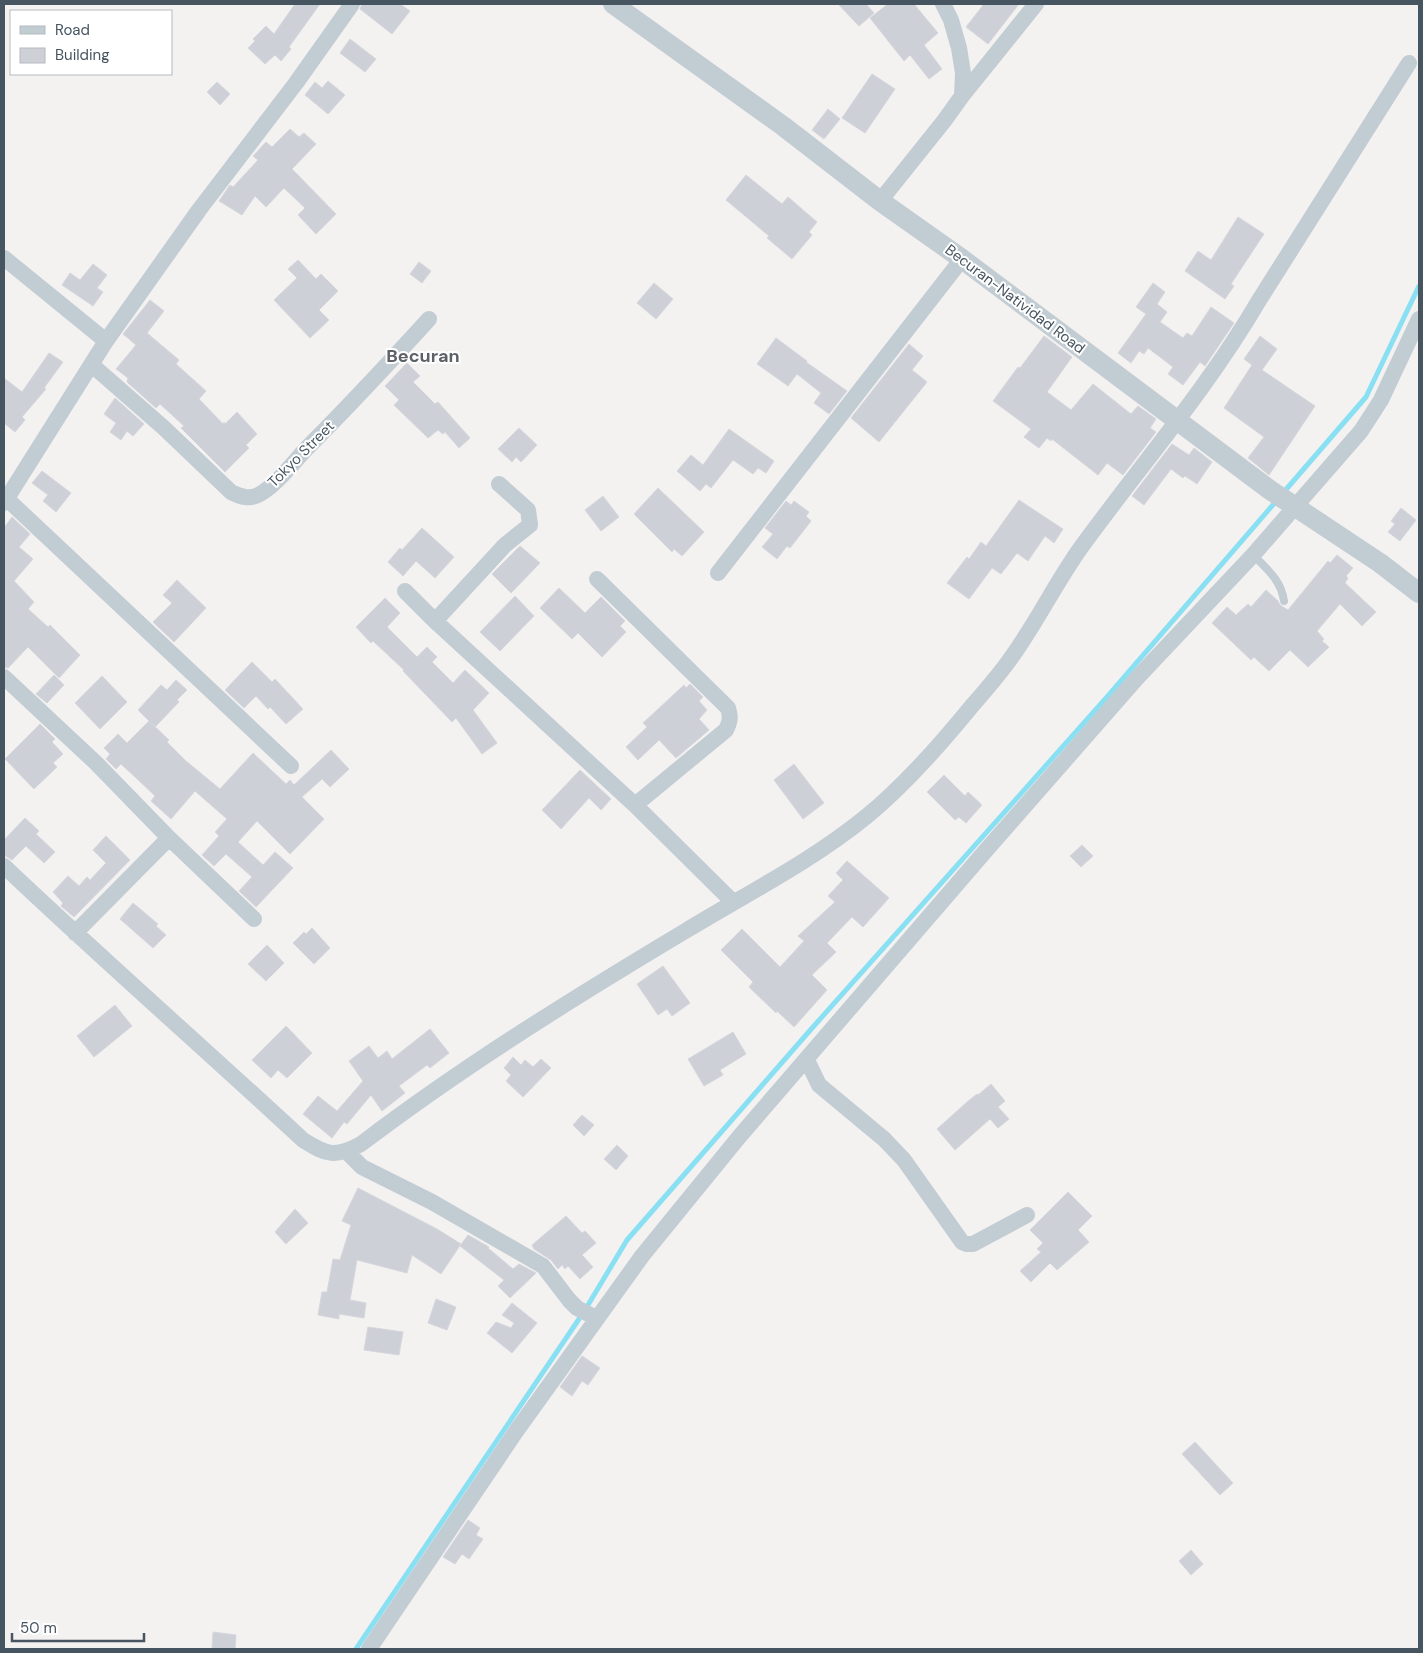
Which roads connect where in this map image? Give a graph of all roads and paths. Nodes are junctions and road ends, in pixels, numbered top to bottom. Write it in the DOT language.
graph roads {
  1 [pos="352,4"];
  2 [pos="612,4"];
  3 [pos="943,4"];
  4 [pos="1036,4"];
  5 [pos="1409,63"];
  6 [pos="962,96"];
  7 [pos="880,201"];
  8 [pos="4,258"];
  9 [pos="962,259"];
  10 [pos="429,319"];
  11 [pos="1419,319"];
  12 [pos="106,340"];
  13 [pos="92,365"];
  14 [pos="1176,420"];
  15 [pos="499,484"];
  16 [pos="1284,499"];
  17 [pos="5,501"];
  18 [pos="1253,555"];
  19 [pos="718,573"];
  20 [pos="598,579"];
  21 [pos="405,591"];
  22 [pos="1419,593"];
  23 [pos="1284,601"];
  24 [pos="435,621"];
  25 [pos="4,677"];
  26 [pos="291,766"];
  27 [pos="635,805"];
  28 [pos="169,838"];
  29 [pos="4,866"];
  30 [pos="733,902"];
  31 [pos="254,919"];
  32 [pos="75,933"];
  33 [pos="807,1060"];
  34 [pos="347,1152"];
  35 [pos="1027,1215"];
  36 [pos="596,1318"];
  37 [pos="369,1649"];
  1 -- 12 [label="street"];
  2 -- 7 [label="street, Becuran-Natividad Road"];
  3 -- 6 [label="street"];
  4 -- 6 [label="street"];
  5 -- 14 [label="street"];
  6 -- 7 [label="street"];
  7 -- 9 [label="street, Becuran-Natividad Road"];
  8 -- 12 [label="street"];
  9 -- 14 [label="street, Becuran-Natividad Road"];
  9 -- 19 [label="street"];
  10 -- 13 [label="street, Tokyo Street"];
  11 -- 16 [label="street"];
  12 -- 13 [label="street"];
  13 -- 17 [label="street"];
  14 -- 16 [label="street, Becuran-Natividad Road"];
  14 -- 30 [label="street"];
  15 -- 24 [label="street"];
  16 -- 18 [label="street"];
  16 -- 22 [label="street, Becuran-Natividad Road"];
  17 -- 26 [label="street"];
  18 -- 23 [label="lane"];
  18 -- 33 [label="street"];
  20 -- 27 [label="street"];
  21 -- 24 [label="street"];
  24 -- 27 [label="street"];
  25 -- 28 [label="street"];
  27 -- 30 [label="street"];
  28 -- 31 [label="street"];
  28 -- 32 [label="street"];
  29 -- 32 [label="street"];
  30 -- 34 [label="street"];
  32 -- 34 [label="street"];
  33 -- 35 [label="street"];
  33 -- 36 [label="street"];
  34 -- 36 [label="street"];
  36 -- 37 [label="street"];
}
